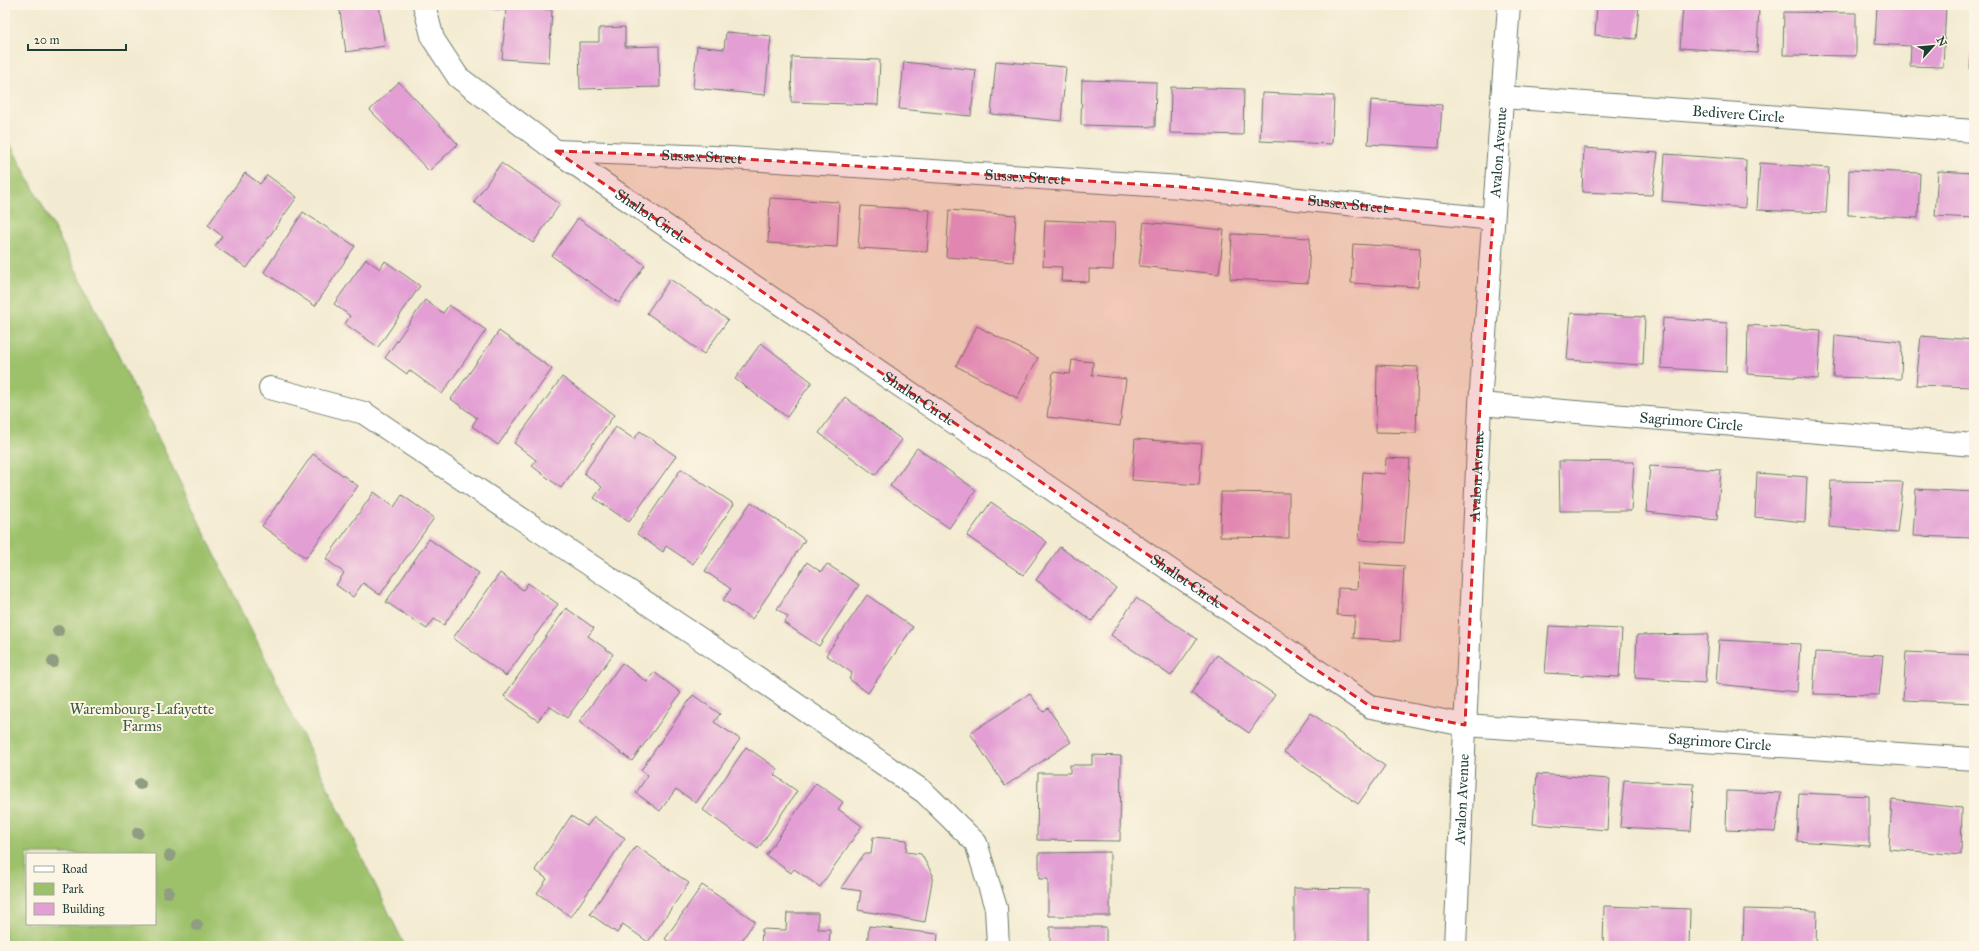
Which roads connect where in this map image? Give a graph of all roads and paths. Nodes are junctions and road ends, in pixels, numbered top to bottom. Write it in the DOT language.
graph roads {
  1 [pos="424,5"];
  2 [pos="1509,5"];
  3 [pos="1502,97"];
  4 [pos="1974,131"];
  5 [pos="556,151"];
  6 [pos="1493,218"];
  7 [pos="270,388"];
  8 [pos="1480,404"];
  9 [pos="1974,445"];
  10 [pos="1465,725"];
  11 [pos="1974,759"];
  12 [pos="998,946"];
  13 [pos="1455,946"];
  1 -- 5 [label="street, Shallot Circle"];
  2 -- 3 [label="street, Avalon Avenue"];
  3 -- 4 [label="street, Bedivere Circle"];
  3 -- 6 [label="street, Avalon Avenue"];
  5 -- 6 [label="street, Sussex Street"];
  5 -- 10 [label="street, Shallot Circle"];
  6 -- 8 [label="street, Avalon Avenue"];
  7 -- 12 [label="street"];
  8 -- 9 [label="street, Sagrimore Circle"];
  8 -- 10 [label="street, Avalon Avenue"];
  10 -- 11 [label="street, Sagrimore Circle"];
  10 -- 13 [label="street, Avalon Avenue"];
}
